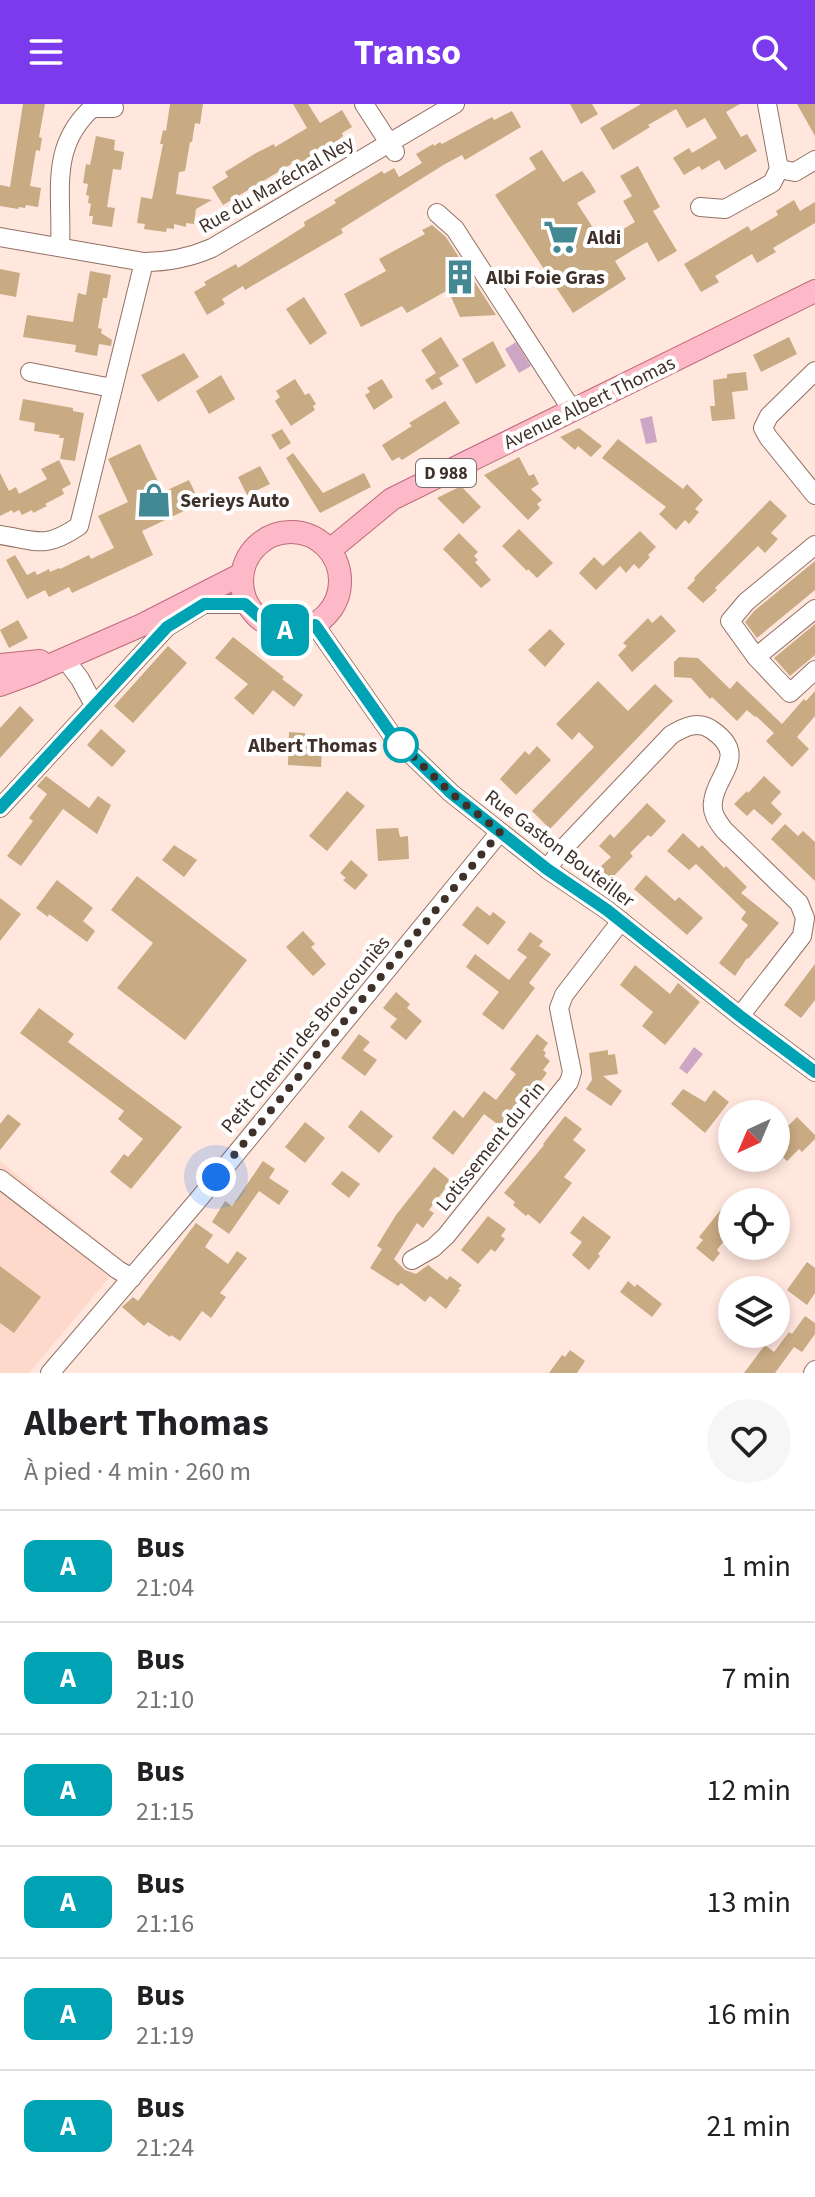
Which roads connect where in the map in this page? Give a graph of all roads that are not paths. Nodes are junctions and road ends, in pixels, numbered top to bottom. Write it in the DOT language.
graph roads {
  1 [pos="364,104"];
  2 [pos="455,104"];
  3 [pos="767,104"];
  4 [pos="114,108"];
  5 [pos="393,148"];
  6 [pos="815,160"];
  7 [pos="779,169"];
  8 [pos="700,207"];
  9 [pos="437,213"];
  10 [pos="0,237"];
  11 [pos="60,247"];
  12 [pos="144,262"];
  13 [pos="815,291"];
  14 [pos="815,371"];
  15 [pos="30,372"];
  16 [pos="112,388"];
  17 [pos="572,410"];
  18 [pos="815,495"];
  19 [pos="0,535"];
  20 [pos="815,545"];
  21 [pos="330,550"];
  22 [pos="242,574"];
  23 [pos="245,604"];
  24 [pos="815,609"];
  25 [pos="315,625"];
  26 [pos="756,657"];
  27 [pos="65,659"];
  28 [pos="0,665"];
  29 [pos="815,670"];
  30 [pos="0,685"];
  31 [pos="94,705"];
  32 [pos="0,808"];
  33 [pos="500,832"];
  34 [pos="547,869"];
  35 [pos="621,921"];
  36 [pos="740,1016"];
  37 [pos="815,1072"];
  38 [pos="0,1179"];
  39 [pos="412,1260"];
  40 [pos="132,1278"];
  41 [pos="50,1373"];
  1 -- 5 [label="street"];
  2 -- 5 [label="street, Rue du Maréchal Ney"];
  3 -- 7 [label="street"];
  4 -- 11 [label="street"];
  5 -- 12 [label="street, Rue du Maréchal Ney"];
  6 -- 7 [label="street"];
  7 -- 8 [label="street"];
  9 -- 17 [label="street"];
  10 -- 11 [label="street, Rue du Maréchal Ney"];
  11 -- 12 [label="street, Rue du Maréchal Ney"];
  12 -- 16 [label="street"];
  13 -- 17 [label="main road, Avenue Albert Thomas"];
  14 -- 18 [label="street"];
  15 -- 16 [label="street"];
  16 -- 19 [label="street"];
  17 -- 21 [label="main road, Avenue Albert Thomas / D 988"];
  20 -- 26 [label="street"];
  21 -- 22 [label="main road"];
  21 -- 25 [label="main road"];
  22 -- 23 [label="main road"];
  22 -- 27 [label="main road"];
  23 -- 25 [label="main road"];
  23 -- 31 [label="street"];
  24 -- 26 [label="street"];
  25 -- 33 [label="street, Rue Gaston Bouteiller"];
  26 -- 29 [label="street"];
  27 -- 28 [label="main road"];
  27 -- 30 [label="main road"];
  27 -- 31 [label="street"];
  31 -- 32 [label="street"];
  33 -- 34 [label="street, Rue Gaston Bouteiller"];
  33 -- 40 [label="street, Petit Chemin des Broucouniès"];
  34 -- 35 [label="street, Rue Gaston Bouteiller"];
  34 -- 36 [label="street"];
  35 -- 36 [label="street, Rue Gaston Bouteiller"];
  35 -- 39 [label="street, Lotissement du Pin"];
  36 -- 37 [label="street, Rue Gaston Bouteiller"];
  38 -- 40 [label="street"];
  40 -- 41 [label="street, Petit Chemin des Broucouniès"];
}
